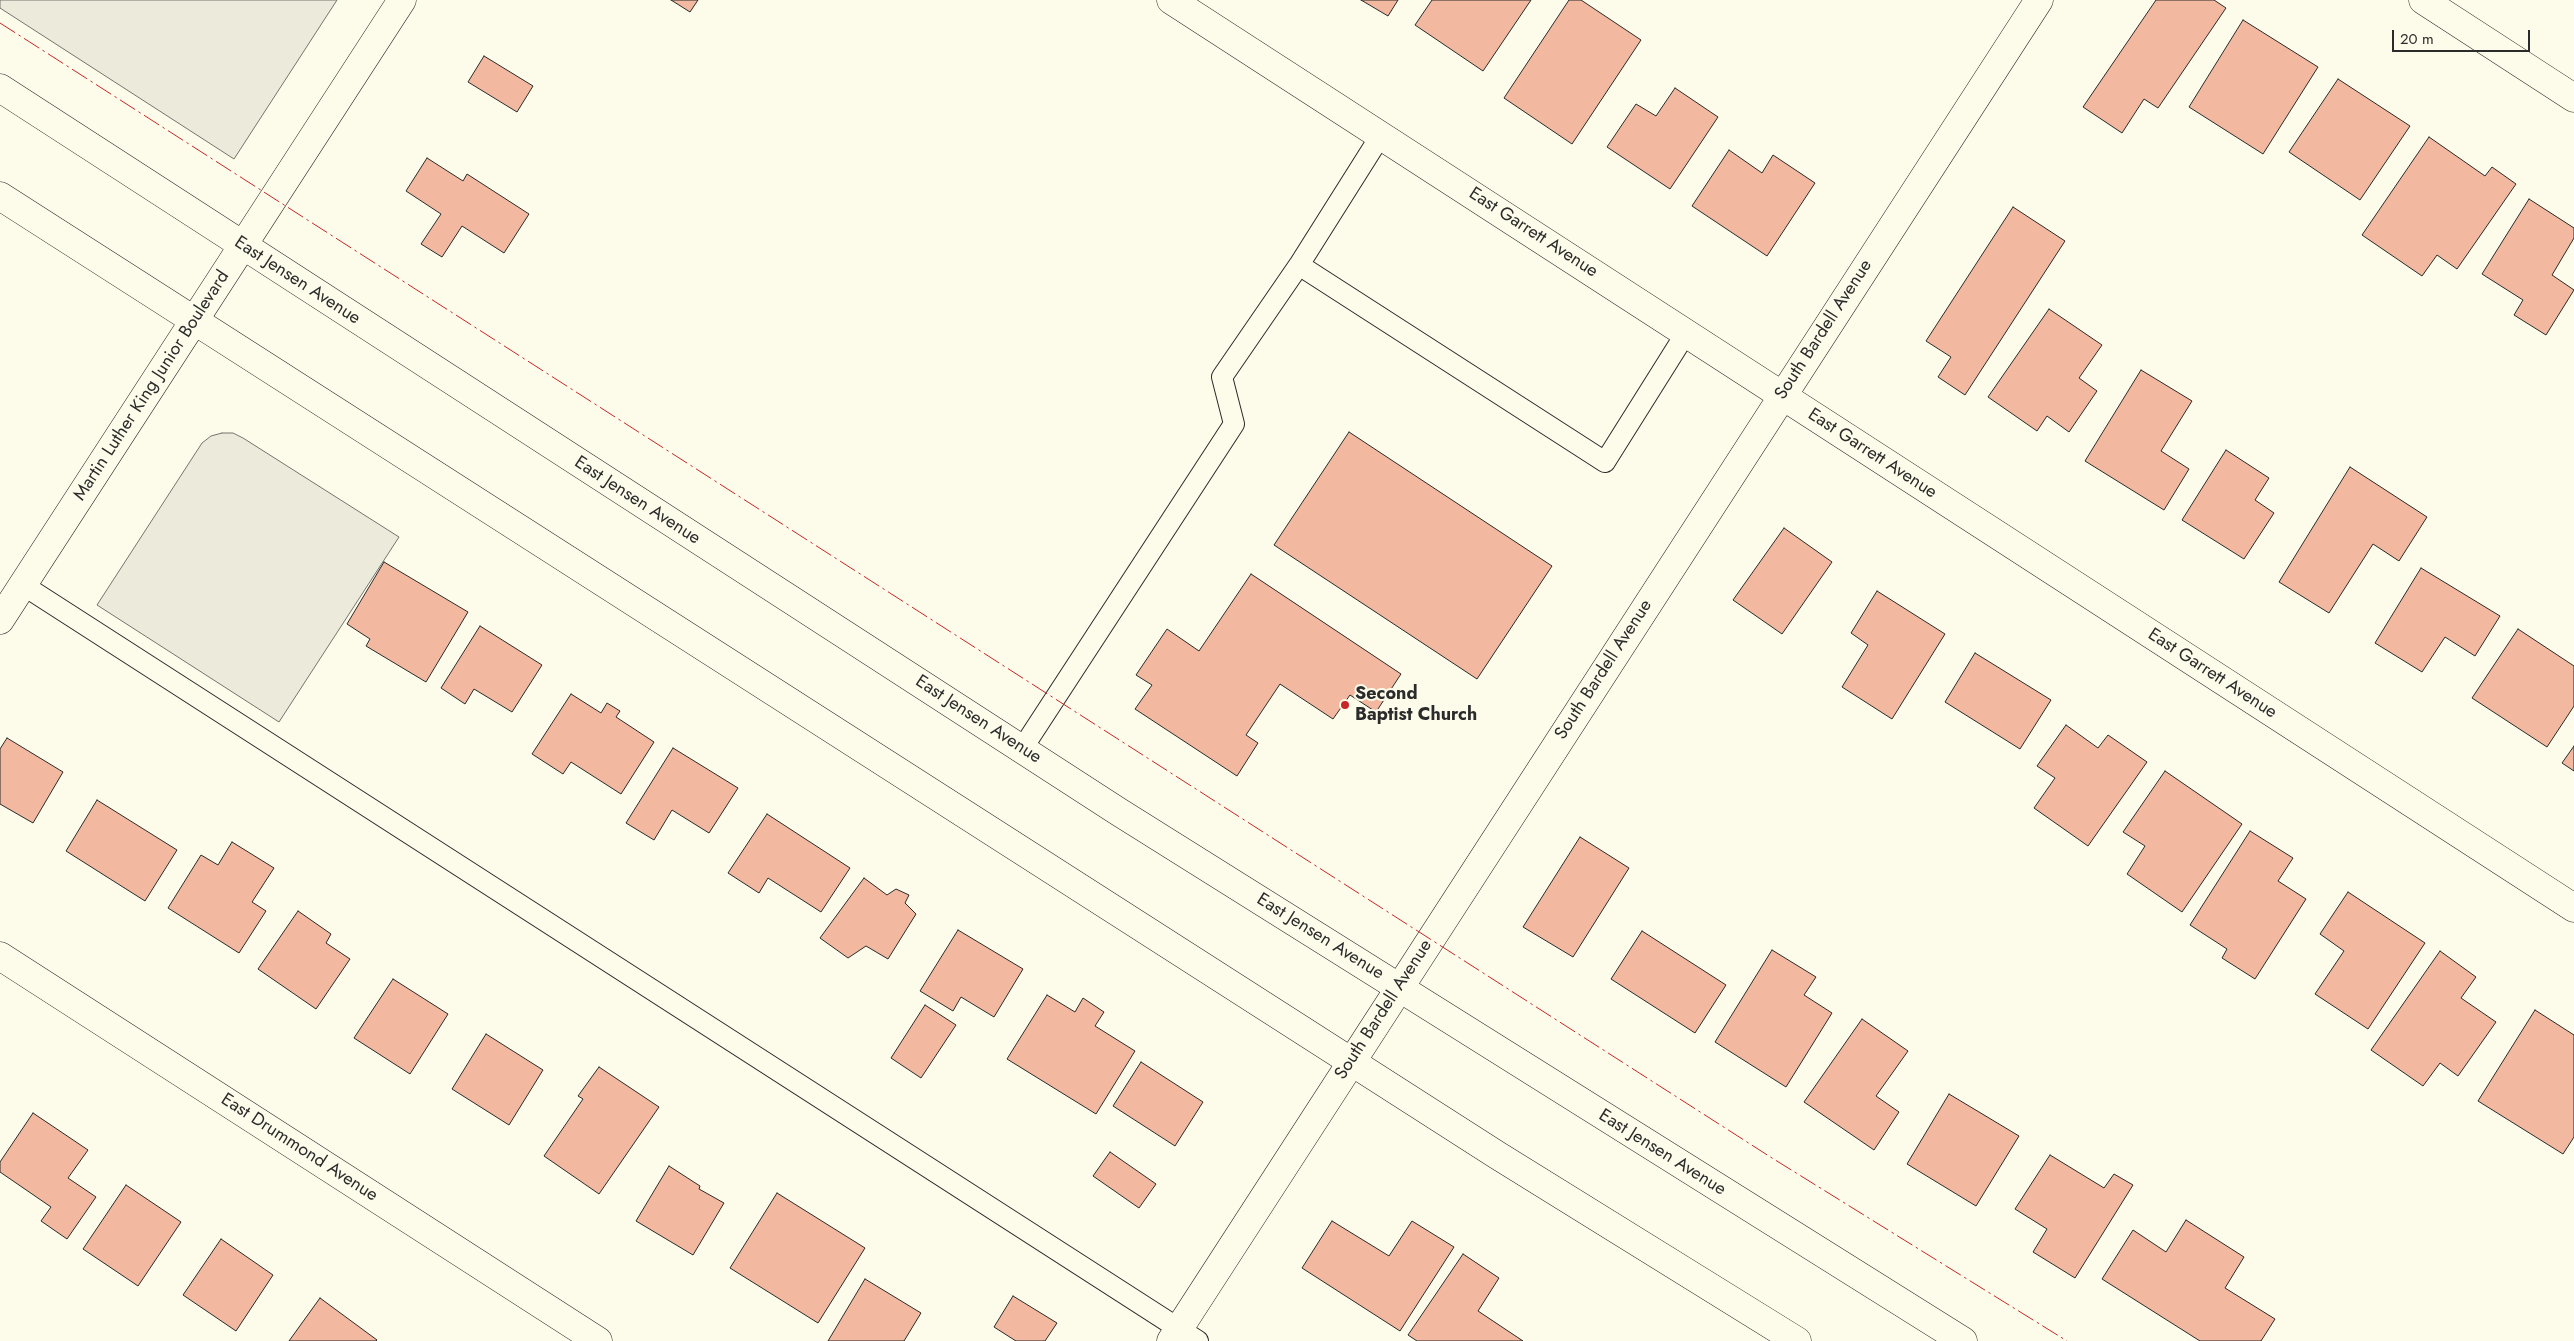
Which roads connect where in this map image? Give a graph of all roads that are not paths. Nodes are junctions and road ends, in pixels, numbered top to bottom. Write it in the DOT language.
graph roads {
  1 [pos="402,0"];
  2 [pos="1171,0"];
  3 [pos="2039,0"];
  4 [pos="2423,0"];
  5 [pos="0,88"];
  6 [pos="2574,98"];
  7 [pos="1381,135"];
  8 [pos="0,196"];
  9 [pos="243,246"];
  10 [pos="1299,265"];
  11 [pos="194,322"];
  12 [pos="1686,333"];
  13 [pos="1782,396"];
  14 [pos="23,585"];
  15 [pos="0,620"];
  16 [pos="1022,748"];
  17 [pos="2574,908"];
  18 [pos="0,956"];
  19 [pos="1399,987"];
  20 [pos="1351,1060"];
  21 [pos="1182,1337"];
  22 [pos="598,1341"];
  23 [pos="1796,1341"];
  24 [pos="1963,1341"];
  1 -- 9 [label="street, Martin Luther King Junior Boulevard"];
  2 -- 7 [label="street, East Garrett Avenue"];
  3 -- 13 [label="street, South Bardell Avenue"];
  4 -- 6 [label="street"];
  5 -- 9 [label="street, East Jensen Avenue"];
  7 -- 10 [label="lane"];
  7 -- 12 [label="street, East Garrett Avenue"];
  8 -- 11 [label="street"];
  9 -- 11 [label="street, Martin Luther King Junior Boulevard"];
  9 -- 16 [label="street, East Jensen Avenue"];
  10 -- 12 [label="lane"];
  10 -- 16 [label="lane"];
  11 -- 14 [label="street, Martin Luther King Junior Boulevard"];
  11 -- 20 [label="street"];
  12 -- 13 [label="street, East Garrett Avenue"];
  13 -- 17 [label="street, East Garrett Avenue"];
  13 -- 19 [label="street, South Bardell Avenue"];
  14 -- 15 [label="street, Martin Luther King Junior Boulevard"];
  14 -- 21 [label="lane"];
  16 -- 19 [label="street, East Jensen Avenue"];
  18 -- 22 [label="street, East Drummond Avenue"];
  19 -- 20 [label="street, South Bardell Avenue"];
  19 -- 24 [label="street, East Jensen Avenue"];
  20 -- 21 [label="street, South Bardell Avenue"];
  20 -- 23 [label="street"];
}
